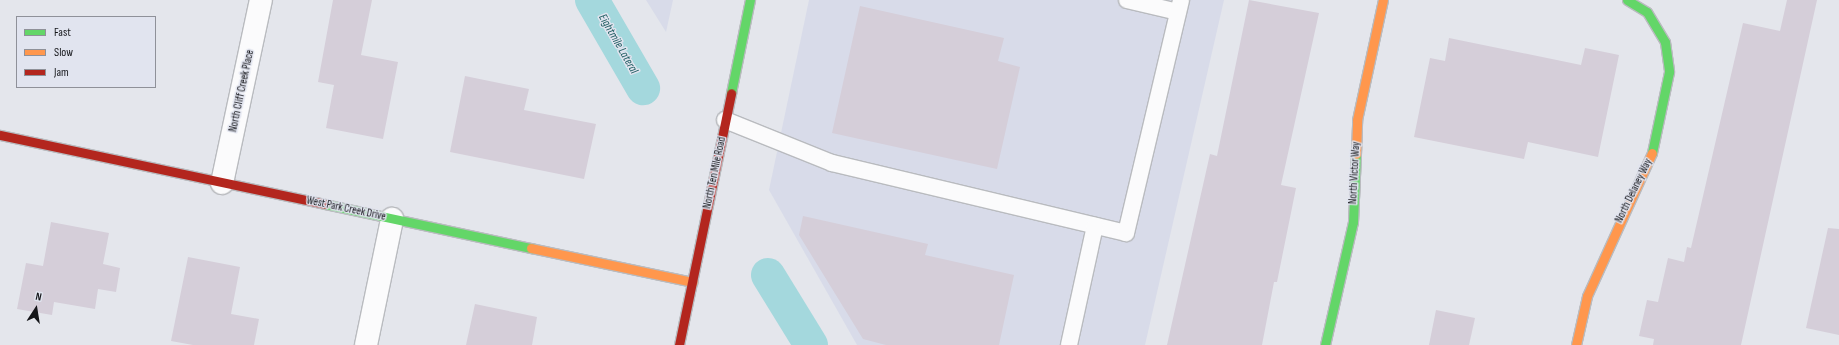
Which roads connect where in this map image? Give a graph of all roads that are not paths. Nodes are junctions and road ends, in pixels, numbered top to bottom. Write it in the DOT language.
graph roads {
  1 [pos="261,0"];
  2 [pos="750,0"];
  3 [pos="1127,0"];
  4 [pos="1383,0"];
  5 [pos="1627,0"];
  6 [pos="1180,6"];
  7 [pos="725,120"];
  8 [pos="0,135"];
  9 [pos="222,183"];
  10 [pos="392,219"];
  11 [pos="1095,226"];
  12 [pos="692,282"];
  13 [pos="366,345"];
  14 [pos="679,345"];
  15 [pos="1069,345"];
  16 [pos="1325,345"];
  17 [pos="1576,345"];
  1 -- 9 [label="street, North Cliff Creek Place"];
  2 -- 7 [label="street, North Ten Mile Road"];
  3 -- 6 [label="lane"];
  4 -- 16 [label="street, North Victor Way"];
  5 -- 17 [label="street, North Delaney Way"];
  6 -- 11 [label="lane"];
  7 -- 11 [label="lane"];
  7 -- 12 [label="street, North Ten Mile Road"];
  8 -- 9 [label="street, West Park Creek Drive"];
  9 -- 10 [label="street, West Park Creek Drive"];
  10 -- 12 [label="street, West Park Creek Drive"];
  10 -- 13 [label="street"];
  11 -- 15 [label="lane"];
  12 -- 14 [label="street, North Ten Mile Road"];
}
